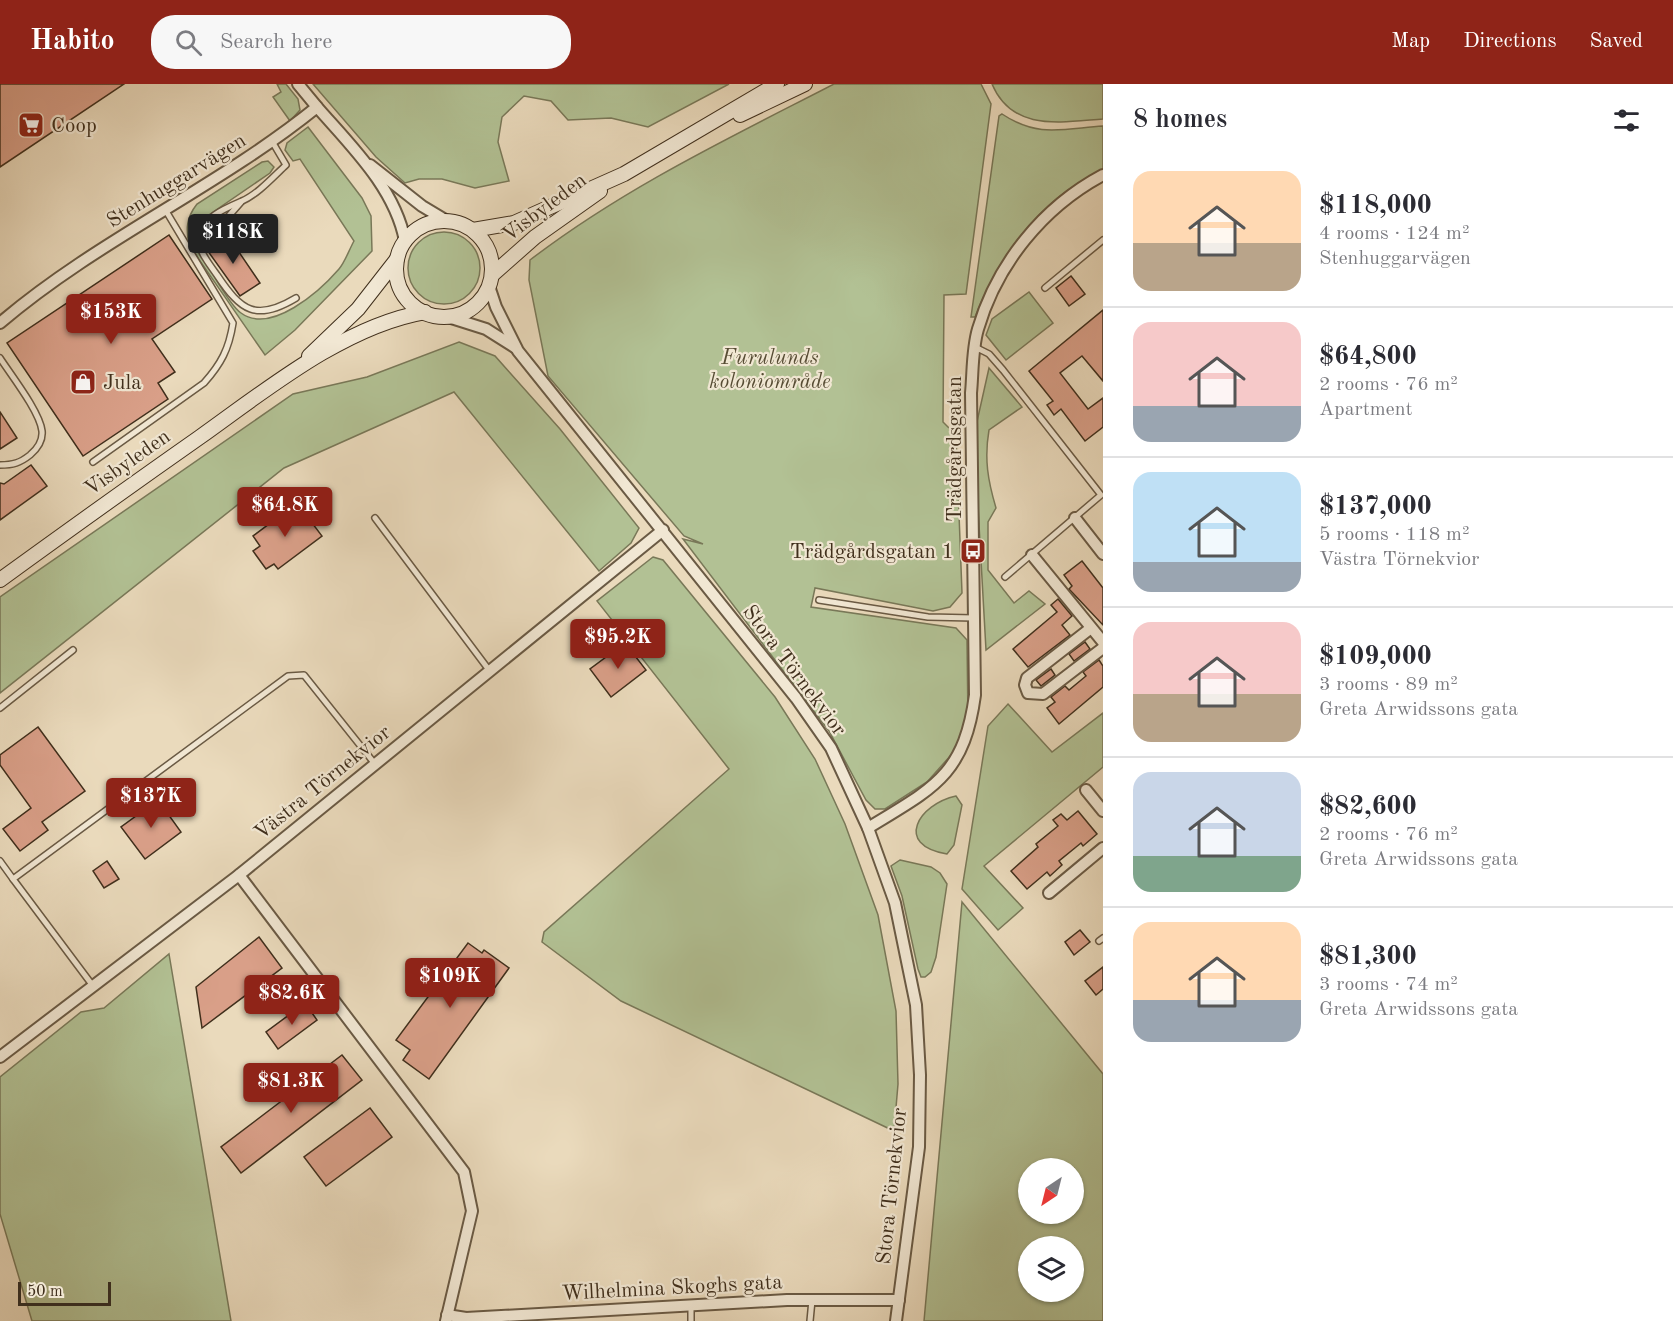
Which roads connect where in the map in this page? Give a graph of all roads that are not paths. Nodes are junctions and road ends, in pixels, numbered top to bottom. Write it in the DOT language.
graph roads {
  1 [pos="298,84"];
  2 [pos="777,84"];
  3 [pos="806,84"];
  4 [pos="317,107"];
  5 [pos="273,143"];
  6 [pos="678,144"];
  7 [pos="360,157"];
  8 [pos="624,174"];
  9 [pos="1103,175"];
  10 [pos="242,201"];
  11 [pos="166,211"];
  12 [pos="447,221"];
  13 [pos="205,226"];
  14 [pos="473,230"];
  15 [pos="1103,240"];
  16 [pos="405,241"];
  17 [pos="397,259"];
  18 [pos="490,280"];
  19 [pos="1045,288"];
  20 [pos="296,298"];
  21 [pos="425,312"];
  22 [pos="446,316"];
  23 [pos="0,323"];
  24 [pos="975,347"];
  25 [pos="518,351"];
  26 [pos="0,358"];
  27 [pos="7,370"];
  28 [pos="0,375"];
  29 [pos="280,380"];
  30 [pos="93,462"];
  31 [pos="0,465"];
  32 [pos="375,518"];
  33 [pos="1075,518"];
  34 [pos="663,530"];
  35 [pos="1103,554"];
  36 [pos="1032,555"];
  37 [pos="1005,578"];
  38 [pos="0,580"];
  39 [pos="819,600"];
  40 [pos="974,618"];
  41 [pos="1091,628"];
  42 [pos="1103,642"];
  43 [pos="1103,648"];
  44 [pos="73,650"];
  45 [pos="489,670"];
  46 [pos="0,708"];
  47 [pos="375,764"];
  48 [pos="1086,790"];
  49 [pos="1103,811"];
  50 [pos="868,828"];
  51 [pos="1103,848"];
  52 [pos="0,861"];
  53 [pos="239,875"];
  54 [pos="14,879"];
  55 [pos="1049,893"];
  56 [pos="94,987"];
  57 [pos="0,1057"];
  58 [pos="812,1300"];
  59 [pos="899,1300"];
  60 [pos="691,1306"];
  61 [pos="446,1318"];
  62 [pos="692,1321"];
  63 [pos="810,1321"];
  64 [pos="896,1321"];
  1 -- 4 [label="street"];
  2 -- 6 [label="main road, Visbyleden"];
  3 -- 6 [label="main road, Visbyleden"];
  4 -- 5 [label="street, Stenhuggarvägen"];
  4 -- 7 [label="street"];
  5 -- 10 [label="lane"];
  5 -- 11 [label="street, Stenhuggarvägen"];
  6 -- 8 [label="main road, Visbyleden"];
  7 -- 12 [label="street"];
  7 -- 16 [label="street"];
  8 -- 14 [label="main road, Visbyleden"];
  8 -- 18 [label="main road, Visbyleden"];
  9 -- 24 [label="street, Trädgårdsgatan"];
  10 -- 13 [label="lane"];
  10 -- 13 [label="lane"];
  11 -- 23 [label="street, Stenhuggarvägen"];
  11 -- 30 [label="lane"];
  12 -- 14 [label="main road"];
  12 -- 16 [label="main road"];
  13 -- 20 [label="lane"];
  14 -- 18 [label="main road"];
  15 -- 19 [label="lane"];
  16 -- 17 [label="main road"];
  17 -- 21 [label="main road"];
  17 -- 29 [label="main road, Visbyleden"];
  18 -- 22 [label="main road"];
  18 -- 25 [label="street"];
  21 -- 22 [label="main road"];
  21 -- 29 [label="main road, Visbyleden"];
  22 -- 25 [label="street"];
  24 -- 33 [label="lane, Trädgårdsgatan"];
  24 -- 40 [label="street, Trädgårdsgatan"];
  25 -- 34 [label="street, Stora Törnekvior"];
  26 -- 27 [label="lane"];
  27 -- 28 [label="lane"];
  27 -- 31 [label="lane"];
  29 -- 38 [label="main road, Visbyleden"];
  32 -- 45 [label="lane"];
  33 -- 35 [label="street"];
  33 -- 36 [label="lane"];
  34 -- 45 [label="street, Västra Törnekvior"];
  34 -- 50 [label="street, Stora Törnekvior"];
  36 -- 37 [label="lane"];
  36 -- 41 [label="street"];
  39 -- 40 [label="lane"];
  40 -- 50 [label="street, Trädgårdsgatan"];
  41 -- 42 [label="street"];
  41 -- 43 [label="street"];
  44 -- 46 [label="lane"];
  45 -- 47 [label="street, Västra Törnekvior"];
  47 -- 53 [label="street, Västra Törnekvior"];
  47 -- 54 [label="lane"];
  48 -- 49 [label="street"];
  50 -- 59 [label="street, Stora Törnekvior"];
  51 -- 55 [label="street"];
  52 -- 54 [label="lane"];
  53 -- 56 [label="street, Västra Törnekvior"];
  53 -- 61 [label="street"];
  54 -- 56 [label="lane"];
  56 -- 57 [label="street, Västra Törnekvior"];
  58 -- 59 [label="street, Wilhelmina Skoghs gata"];
  58 -- 60 [label="street, Wilhelmina Skoghs gata"];
  58 -- 63 [label="lane"];
  59 -- 64 [label="street, Stora Törnekvior"];
  60 -- 61 [label="street, Wilhelmina Skoghs gata"];
  60 -- 62 [label="lane"];
}
